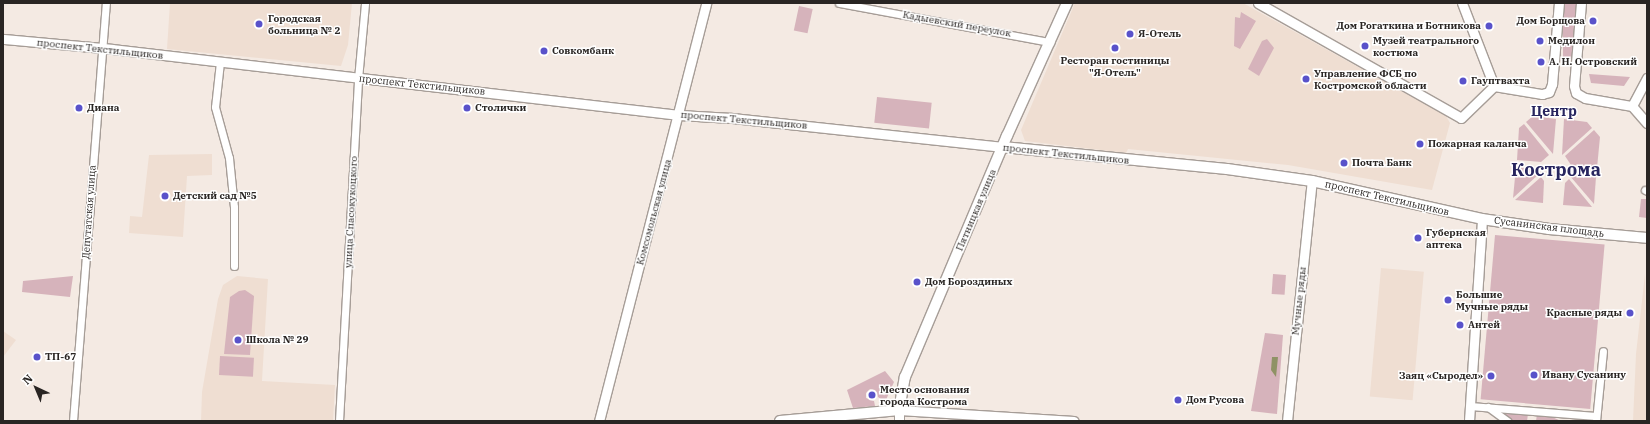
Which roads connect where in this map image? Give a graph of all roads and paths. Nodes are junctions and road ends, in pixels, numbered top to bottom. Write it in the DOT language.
graph roads {
  1 [pos="106,3"];
  2 [pos="365,3"];
  3 [pos="706,3"];
  4 [pos="839,3"];
  5 [pos="1067,3"];
  6 [pos="1258,3"];
  7 [pos="1462,3"];
  8 [pos="1559,3"];
  9 [pos="1581,3"];
  10 [pos="3,39"];
  11 [pos="1050,42"];
  12 [pos="102,48"];
  13 [pos="220,62"];
  14 [pos="1647,78"];
  15 [pos="358,79"];
  16 [pos="1494,86"];
  17 [pos="1632,106"];
  18 [pos="679,115"];
  19 [pos="1647,123"];
  20 [pos="1003,147"];
  21 [pos="1312,181"];
  22 [pos="1482,219"];
  23 [pos="1647,238"];
  24 [pos="234,266"];
  25 [pos="1603,351"];
  26 [pos="1470,406"];
  27 [pos="1488,407"];
  28 [pos="899,410"];
  29 [pos="1596,418"];
  30 [pos="73,421"];
  31 [pos="339,421"];
  32 [pos="599,421"];
  33 [pos="780,421"];
  34 [pos="899,421"];
  35 [pos="1074,421"];
  36 [pos="1287,421"];
  37 [pos="1469,421"];
  38 [pos="1507,421"];
  39 [pos="1588,421"];
  1 -- 12 [label="street, Депутатская улица"];
  2 -- 15 [label="street, улица Спасокукоцкого"];
  3 -- 18 [label="street, Комсомольская улица"];
  4 -- 11 [label="street, Кадыевский переулок"];
  5 -- 11 [label="main road, Пятницкая улица"];
  6 -- 16 [label="street"];
  7 -- 16 [label="street"];
  8 -- 16 [label="street"];
  9 -- 17 [label="street"];
  10 -- 12 [label="street, проспект Текстильщиков"];
  11 -- 20 [label="main road, Пятницкая улица"];
  12 -- 13 [label="street, проспект Текстильщиков"];
  12 -- 30 [label="street, Депутатская улица"];
  13 -- 15 [label="street, проспект Текстильщиков"];
  13 -- 24 [label="street"];
  14 -- 17 [label="street"];
  15 -- 18 [label="street, проспект Текстильщиков"];
  15 -- 31 [label="street, улица Спасокукоцкого"];
  17 -- 19 [label="street"];
  18 -- 20 [label="street, проспект Текстильщиков"];
  18 -- 32 [label="street, Комсомольская улица"];
  20 -- 21 [label="main road, проспект Текстильщиков"];
  20 -- 28 [label="main road, Пятницкая улица"];
  21 -- 22 [label="main road, проспект Текстильщиков"];
  21 -- 36 [label="street, Мучные ряды"];
  22 -- 23 [label="main road, Сусанинская площадь"];
  22 -- 26 [label="street"];
  25 -- 29 [label="street"];
  26 -- 27 [label="street"];
  26 -- 37 [label="street"];
  27 -- 29 [label="street"];
  27 -- 38 [label="street"];
  28 -- 33 [label="main road"];
  28 -- 34 [label="street, Пятницкая улица"];
  28 -- 35 [label="street"];
  29 -- 39 [label="street"];
}
